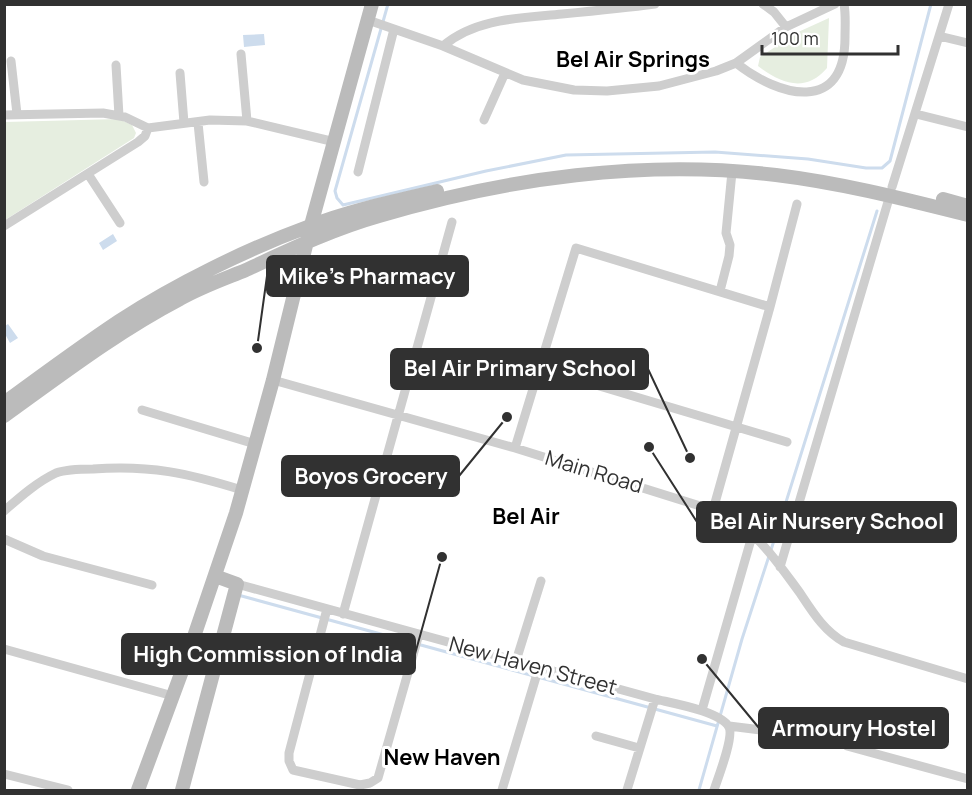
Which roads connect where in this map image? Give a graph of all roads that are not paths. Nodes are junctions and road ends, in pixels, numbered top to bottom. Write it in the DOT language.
graph roads {
  1 [pos="372,4"];
  2 [pos="656,4"];
  3 [pos="763,4"];
  4 [pos="835,4"];
  5 [pos="844,4"];
  6 [pos="949,4"];
  7 [pos="372,21"];
  8 [pos="786,27"];
  9 [pos="391,28"];
  10 [pos="939,36"];
  11 [pos="968,42"];
  12 [pos="443,46"];
  13 [pos="241,54"];
  14 [pos="11,61"];
  15 [pos="736,63"];
  16 [pos="116,64"];
  17 [pos="180,73"];
  18 [pos="505,73"];
  19 [pos="17,114"];
  20 [pos="916,114"];
  21 [pos="4,115"];
  22 [pos="118,116"];
  23 [pos="484,120"];
  24 [pos="247,122"];
  25 [pos="184,123"];
  26 [pos="198,123"];
  27 [pos="968,127"];
  28 [pos="148,128"];
  29 [pos="335,142"];
  30 [pos="358,172"];
  31 [pos="88,174"];
  32 [pos="732,176"];
  33 [pos="204,182"];
  34 [pos="892,191"];
  35 [pos="797,204"];
  36 [pos="968,206"];
  37 [pos="968,215"];
  38 [pos="452,222"];
  39 [pos="120,223"];
  40 [pos="311,225"];
  41 [pos="4,226"];
  42 [pos="307,242"];
  43 [pos="720,291"];
  44 [pos="770,307"];
  45 [pos="539,368"];
  46 [pos="273,380"];
  47 [pos="4,403"];
  48 [pos="142,410"];
  49 [pos="4,416"];
  50 [pos="398,416"];
  51 [pos="735,427"];
  52 [pos="787,442"];
  53 [pos="255,444"];
  54 [pos="515,448"];
  55 [pos="242,490"];
  56 [pos="712,510"];
  57 [pos="4,511"];
  58 [pos="752,536"];
  59 [pos="4,539"];
  60 [pos="780,567"];
  61 [pos="215,576"];
  62 [pos="541,581"];
  63 [pos="152,585"];
  64 [pos="235,592"];
  65 [pos="327,609"];
  66 [pos="343,614"];
  67 [pos="418,634"];
  68 [pos="4,649"];
  69 [pos="516,661"];
  70 [pos="537,672"];
  71 [pos="968,679"];
  72 [pos="173,696"];
  73 [pos="654,702"];
  74 [pos="706,712"];
  75 [pos="726,724"];
  76 [pos="769,731"];
  77 [pos="596,736"];
  78 [pos="847,746"];
  79 [pos="639,747"];
  80 [pos="4,774"];
  81 [pos="968,779"];
  82 [pos="68,790"];
  83 [pos="138,790"];
  84 [pos="182,790"];
  85 [pos="502,790"];
  86 [pos="627,790"];
  87 [pos="714,790"];
  1 -- 7 [label="main road"];
  2 -- 12 [label="street"];
  3 -- 8 [label="street"];
  4 -- 8 [label="street"];
  5 -- 15 [label="street"];
  6 -- 10 [label="street"];
  7 -- 9 [label="street"];
  7 -- 29 [label="main road"];
  8 -- 15 [label="street"];
  9 -- 12 [label="street"];
  9 -- 30 [label="street"];
  10 -- 11 [label="street"];
  10 -- 20 [label="street"];
  12 -- 18 [label="street"];
  13 -- 24 [label="street"];
  14 -- 19 [label="street"];
  15 -- 18 [label="street"];
  16 -- 22 [label="street"];
  17 -- 25 [label="street"];
  18 -- 23 [label="street"];
  19 -- 21 [label="street"];
  19 -- 22 [label="street"];
  20 -- 27 [label="street"];
  20 -- 34 [label="street"];
  22 -- 28 [label="street"];
  24 -- 26 [label="street"];
  24 -- 29 [label="street"];
  25 -- 26 [label="street"];
  25 -- 28 [label="street"];
  26 -- 33 [label="street"];
  28 -- 31 [label="street"];
  29 -- 40 [label="main road"];
  31 -- 39 [label="street"];
  31 -- 41 [label="street"];
  32 -- 34 [label="main road"];
  32 -- 42 [label="main road"];
  32 -- 43 [label="street"];
  34 -- 36 [label="main road"];
  34 -- 37 [label="main road"];
  34 -- 40 [label="main road"];
  34 -- 60 [label="street"];
  35 -- 44 [label="street"];
  38 -- 50 [label="street"];
  40 -- 42 [label="main road"];
  40 -- 47 [label="main road"];
  42 -- 46 [label="main road"];
  42 -- 49 [label="main road"];
  43 -- 44 [label="street"];
  43 -- 45 [label="street"];
  44 -- 51 [label="street"];
  45 -- 51 [label="street"];
  45 -- 54 [label="street"];
  46 -- 50 [label="street, Main Road"];
  46 -- 53 [label="main road"];
  48 -- 53 [label="street"];
  50 -- 54 [label="street, Main Road"];
  50 -- 66 [label="street"];
  51 -- 52 [label="street"];
  51 -- 56 [label="street"];
  53 -- 55 [label="main road"];
  54 -- 56 [label="street, Main Road"];
  55 -- 57 [label="street"];
  55 -- 61 [label="main road"];
  56 -- 58 [label="street, Main Road"];
  58 -- 60 [label="street, Main Road"];
  58 -- 74 [label="street"];
  59 -- 63 [label="street"];
  60 -- 71 [label="street, Main Road"];
  61 -- 64 [label="main road"];
  61 -- 72 [label="main road"];
  62 -- 69 [label="street"];
  64 -- 65 [label="street, New Haven Street"];
  64 -- 84 [label="main road"];
  65 -- 66 [label="street, New Haven Street"];
  65 -- 67 [label="street"];
  66 -- 67 [label="street, New Haven Street"];
  67 -- 69 [label="street, New Haven Street"];
  68 -- 72 [label="street"];
  69 -- 70 [label="street, New Haven Street"];
  70 -- 73 [label="street, New Haven Street"];
  70 -- 85 [label="street"];
  72 -- 83 [label="main road"];
  73 -- 74 [label="street, New Haven Street"];
  73 -- 79 [label="street"];
  74 -- 75 [label="street, New Haven Street"];
  75 -- 76 [label="street"];
  75 -- 87 [label="street"];
  77 -- 79 [label="street"];
  78 -- 81 [label="street"];
  79 -- 86 [label="street"];
  80 -- 82 [label="street"];
}
